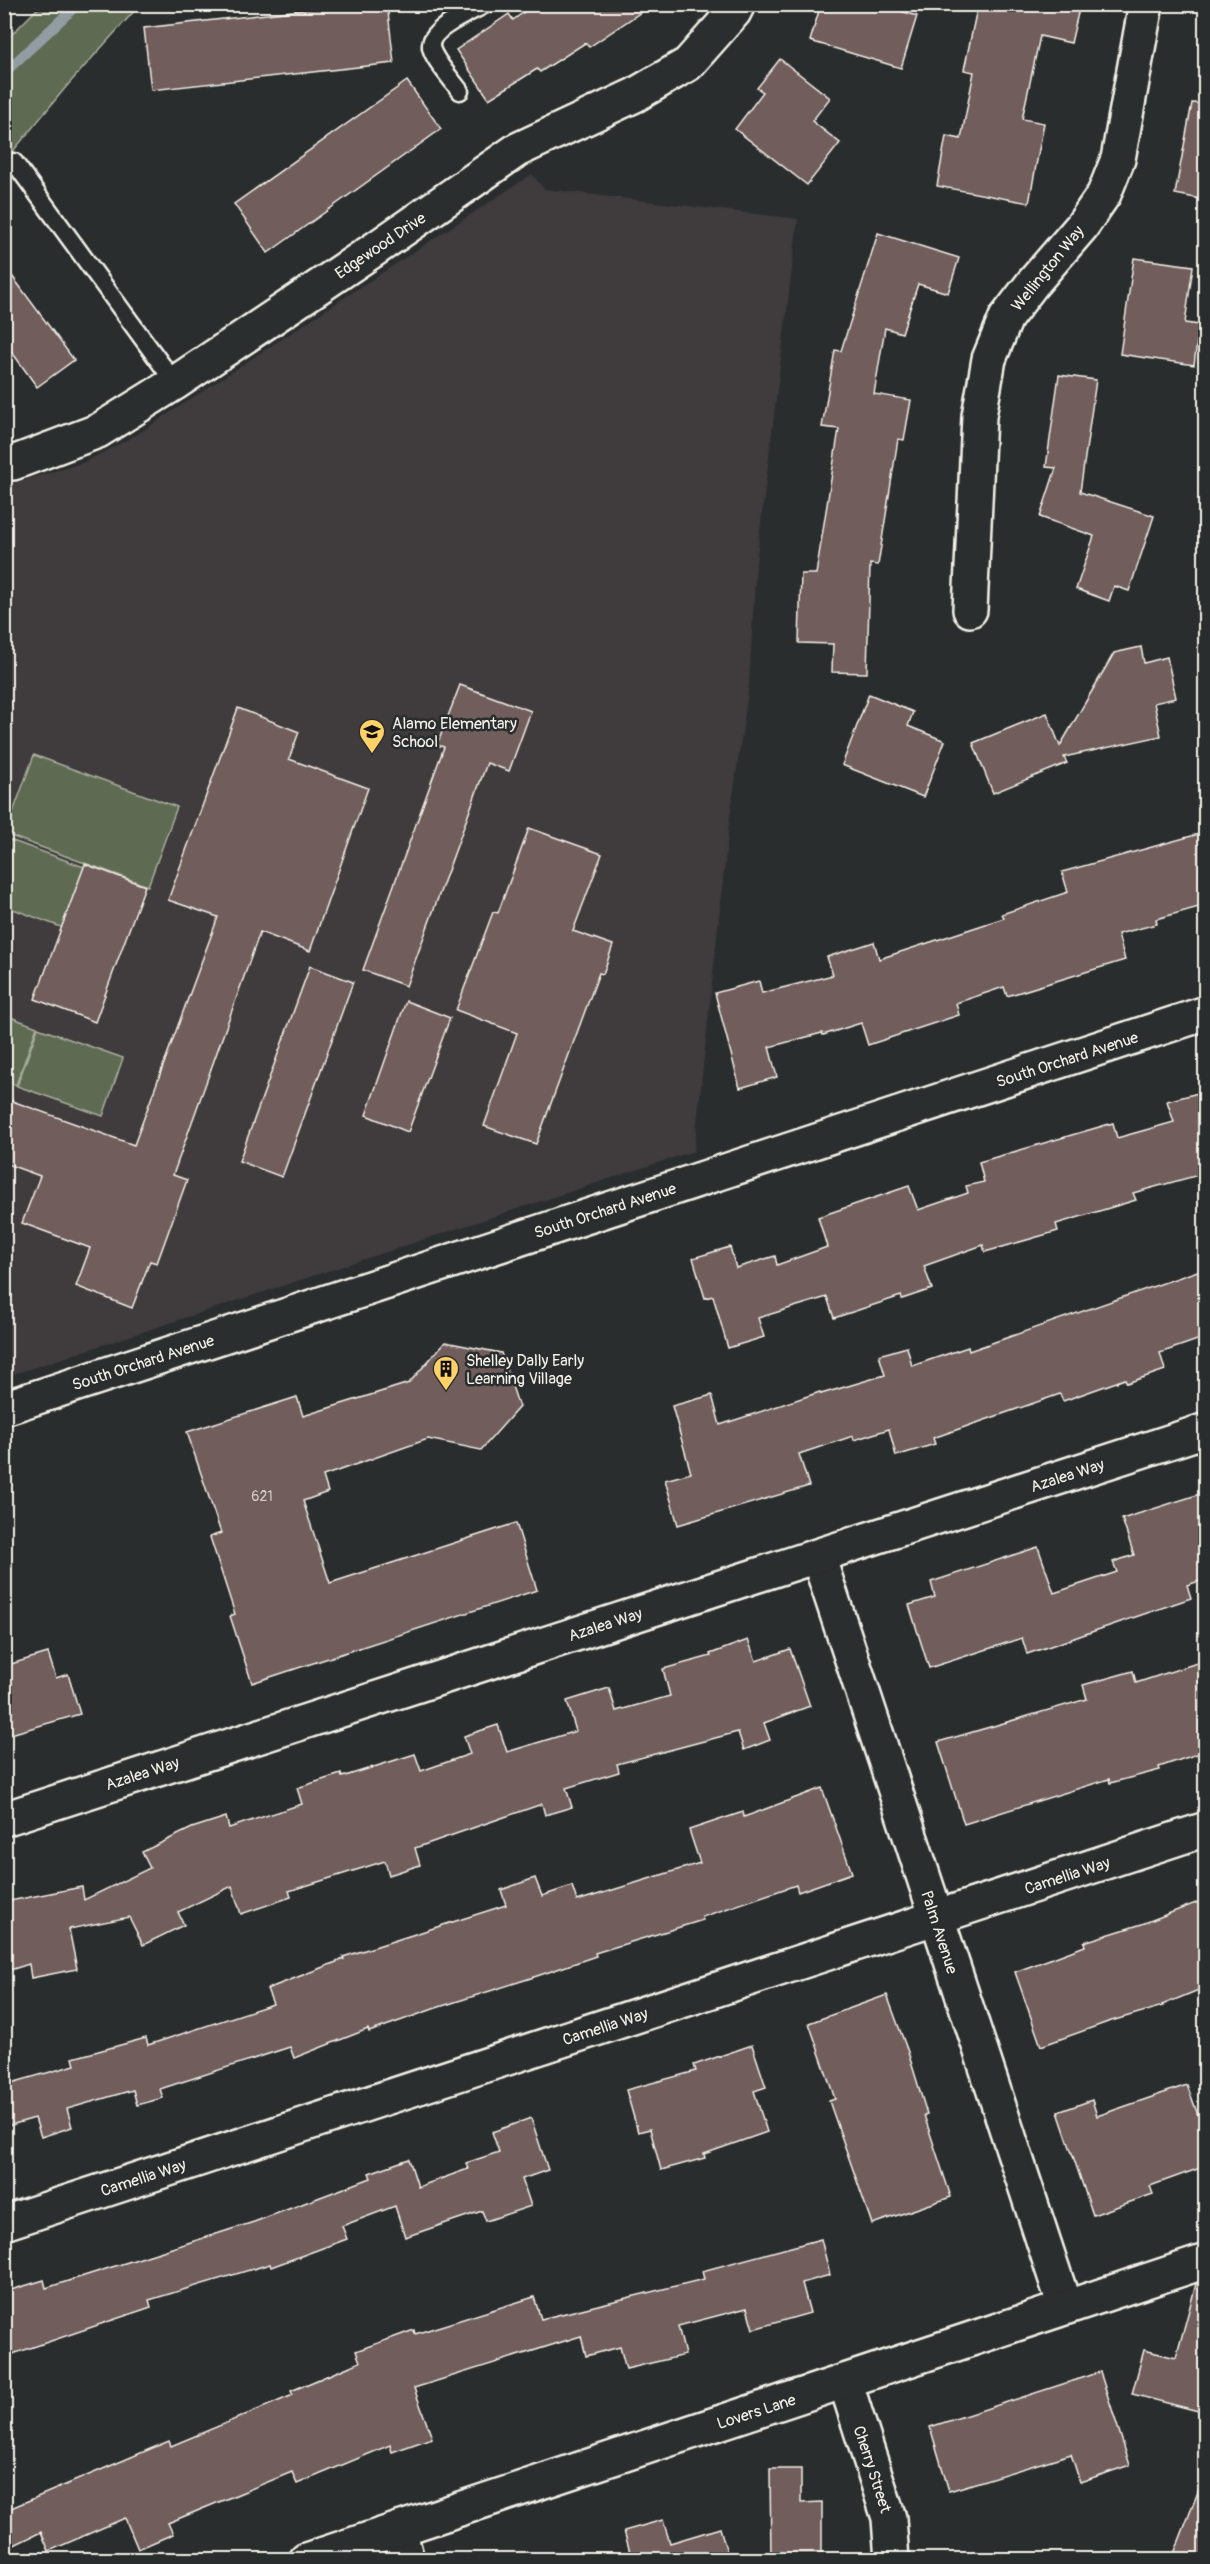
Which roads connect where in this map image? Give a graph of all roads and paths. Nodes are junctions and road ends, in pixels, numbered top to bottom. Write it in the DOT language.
graph roads {
  1 [pos="486,4"];
  2 [pos="738,4"];
  3 [pos="1146,4"];
  4 [pos="460,91"];
  5 [pos="14,162"];
  6 [pos="175,383"];
  7 [pos="4,463"];
  8 [pos="970,610"];
  9 [pos="1206,1013"];
  10 [pos="4,1408"];
  11 [pos="1206,1430"];
  12 [pos="818,1556"];
  13 [pos="4,1819"];
  14 [pos="1206,1829"];
  15 [pos="937,1918"];
  16 [pos="4,2223"];
  17 [pos="1206,2261"];
  18 [pos="1065,2307"];
  19 [pos="845,2381"];
  20 [pos="403,2544"];
  21 [pos="306,2559"];
  22 [pos="892,2559"];
  1 -- 4 [label="lane"];
  2 -- 6 [label="street, Edgewood Drive"];
  3 -- 8 [label="street, Wellington Way"];
  5 -- 6 [label="lane"];
  6 -- 7 [label="street, Edgewood Drive"];
  9 -- 10 [label="street, South Orchard Avenue"];
  11 -- 12 [label="street, Azalea Way"];
  12 -- 13 [label="street, Azalea Way"];
  12 -- 15 [label="street, Palm Avenue"];
  14 -- 15 [label="street, Camellia Way"];
  15 -- 16 [label="street, Camellia Way"];
  15 -- 18 [label="street, Palm Avenue"];
  17 -- 18 [label="street, Lovers Lane"];
  18 -- 19 [label="street, Lovers Lane"];
  19 -- 20 [label="street, Lovers Lane"];
  19 -- 22 [label="street, Cherry Street"];
  20 -- 21 [label="street, Lovers Lane"];
}
